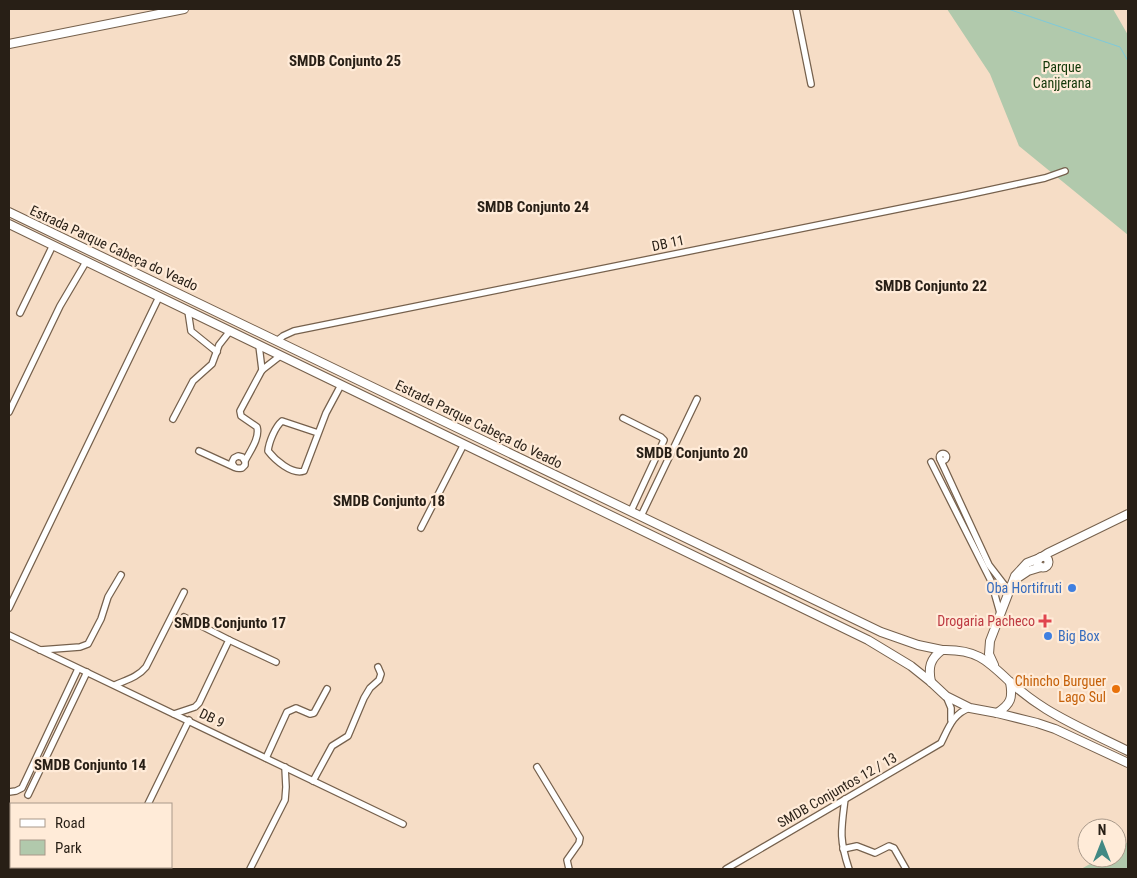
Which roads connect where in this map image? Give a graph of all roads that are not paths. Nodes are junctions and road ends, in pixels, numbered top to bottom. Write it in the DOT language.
graph roads {
  1 [pos="184,9"];
  2 [pos="796,9"];
  3 [pos="9,44"];
  4 [pos="811,84"];
  5 [pos="1066,171"];
  6 [pos="9,212"];
  7 [pos="9,224"];
  8 [pos="53,245"];
  9 [pos="86,262"];
  10 [pos="176,291"];
  11 [pos="159,297"];
  12 [pos="170,303"];
  13 [pos="188,311"];
  14 [pos="20,314"];
  15 [pos="230,331"];
  16 [pos="278,340"];
  17 [pos="259,346"];
  18 [pos="217,352"];
  19 [pos="280,356"];
  20 [pos="262,370"];
  21 [pos="359,380"];
  22 [pos="341,385"];
  23 [pos="353,391"];
  24 [pos="697,400"];
  25 [pos="9,412"];
  26 [pos="623,418"];
  27 [pos="173,419"];
  28 [pos="318,432"];
  29 [pos="464,444"];
  30 [pos="199,452"];
  31 [pos="943,458"];
  32 [pos="931,462"];
  33 [pos="630,511"];
  34 [pos="1128,514"];
  35 [pos="641,516"];
  36 [pos="421,528"];
  37 [pos="1043,559"];
  38 [pos="121,576"];
  39 [pos="1012,582"];
  40 [pos="1009,590"];
  41 [pos="184,592"];
  42 [pos="9,608"];
  43 [pos="1000,613"];
  44 [pos="184,617"];
  45 [pos="9,635"];
  46 [pos="229,640"];
  47 [pos="990,641"];
  48 [pos="40,650"];
  49 [pos="942,650"];
  50 [pos="970,653"];
  51 [pos="276,662"];
  52 [pos="378,667"];
  53 [pos="994,667"];
  54 [pos="78,669"];
  55 [pos="87,672"];
  56 [pos="931,682"];
  57 [pos="1010,682"];
  58 [pos="115,685"];
  59 [pos="327,689"];
  60 [pos="946,696"];
  61 [pos="970,708"];
  62 [pos="997,713"];
  63 [pos="174,714"];
  64 [pos="188,720"];
  65 [pos="951,722"];
  66 [pos="1128,751"];
  67 [pos="266,758"];
  68 [pos="1128,763"];
  69 [pos="285,767"];
  70 [pos="537,767"];
  71 [pos="314,781"];
  72 [pos="9,792"];
  73 [pos="28,794"];
  74 [pos="845,799"];
  75 [pos="148,803"];
  76 [pos="403,824"];
  77 [pos="842,849"];
  78 [pos="735,867"];
  79 [pos="250,869"];
  80 [pos="569,869"];
  81 [pos="726,869"];
  82 [pos="849,869"];
  83 [pos="906,869"];
  1 -- 3 [label="main road"];
  2 -- 4 [label="street"];
  5 -- 16 [label="street, DB 11"];
  6 -- 10 [label="main road, Estrada Parque Cabeça do Veado"];
  7 -- 8 [label="main road, Estrada Parque Cabeça do Veado"];
  8 -- 9 [label="main road, Estrada Parque Cabeça do Veado"];
  8 -- 14 [label="street"];
  9 -- 11 [label="main road, Estrada Parque Cabeça do Veado"];
  9 -- 25 [label="street"];
  10 -- 12 [label="main road"];
  10 -- 16 [label="main road, Estrada Parque Cabeça do Veado"];
  11 -- 12 [label="main road, Estrada Parque Cabeça do Veado"];
  11 -- 42 [label="street"];
  12 -- 13 [label="main road, Estrada Parque Cabeça do Veado"];
  13 -- 15 [label="main road, Estrada Parque Cabeça do Veado"];
  13 -- 18 [label="street"];
  15 -- 17 [label="main road, Estrada Parque Cabeça do Veado"];
  15 -- 18 [label="street"];
  16 -- 21 [label="main road, Estrada Parque Cabeça do Veado"];
  17 -- 19 [label="main road, Estrada Parque Cabeça do Veado"];
  17 -- 20 [label="street"];
  18 -- 27 [label="street"];
  19 -- 20 [label="street"];
  19 -- 22 [label="main road, Estrada Parque Cabeça do Veado"];
  20 -- 30 [label="street"];
  21 -- 23 [label="main road"];
  21 -- 33 [label="main road, Estrada Parque Cabeça do Veado"];
  22 -- 23 [label="main road, Estrada Parque Cabeça do Veado"];
  22 -- 28 [label="street"];
  23 -- 29 [label="main road, Estrada Parque Cabeça do Veado"];
  24 -- 35 [label="street"];
  26 -- 33 [label="street"];
  28 -- 28 [label="street"];
  29 -- 36 [label="street"];
  29 -- 56 [label="main road, Estrada Parque Cabeça do Veado"];
  31 -- 40 [label="street"];
  32 -- 43 [label="street"];
  33 -- 35 [label="main road, Estrada Parque Cabeça do Veado"];
  34 -- 37 [label="main road"];
  35 -- 49 [label="main road, Estrada Parque Cabeça do Veado"];
  37 -- 39 [label="main road"];
  37 -- 39 [label="main road"];
  38 -- 48 [label="street"];
  39 -- 40 [label="main road"];
  40 -- 43 [label="main road"];
  41 -- 58 [label="street"];
  43 -- 47 [label="main road"];
  44 -- 46 [label="street"];
  45 -- 48 [label="street, DB 9"];
  46 -- 51 [label="street"];
  46 -- 63 [label="street"];
  47 -- 50 [label="main road"];
  47 -- 53 [label="main road"];
  48 -- 54 [label="street, DB 9"];
  49 -- 50 [label="main road"];
  49 -- 56 [label="main road"];
  50 -- 53 [label="main road"];
  52 -- 71 [label="street"];
  53 -- 57 [label="main road"];
  54 -- 55 [label="street, DB 9"];
  54 -- 72 [label="street"];
  55 -- 58 [label="street, DB 9"];
  55 -- 73 [label="street"];
  56 -- 60 [label="main road"];
  57 -- 62 [label="main road"];
  57 -- 66 [label="main road"];
  58 -- 63 [label="street, DB 9"];
  59 -- 67 [label="street"];
  60 -- 61 [label="main road"];
  60 -- 65 [label="street"];
  61 -- 62 [label="main road"];
  61 -- 65 [label="street, SMDB Conjuntos 12 / 13"];
  62 -- 68 [label="main road"];
  63 -- 64 [label="street, DB 9"];
  64 -- 67 [label="street, DB 9"];
  64 -- 75 [label="street"];
  65 -- 74 [label="street, SMDB Conjuntos 12 / 13"];
  67 -- 69 [label="street, DB 9"];
  69 -- 71 [label="street, DB 9"];
  69 -- 79 [label="street"];
  70 -- 80 [label="street"];
  71 -- 76 [label="street, DB 9"];
  74 -- 77 [label="street"];
  74 -- 78 [label="street, SMDB Conjuntos 12 / 13"];
  77 -- 82 [label="street"];
  77 -- 83 [label="street"];
  78 -- 81 [label="street, SMDB Conjuntos 12 / 13"];
}
